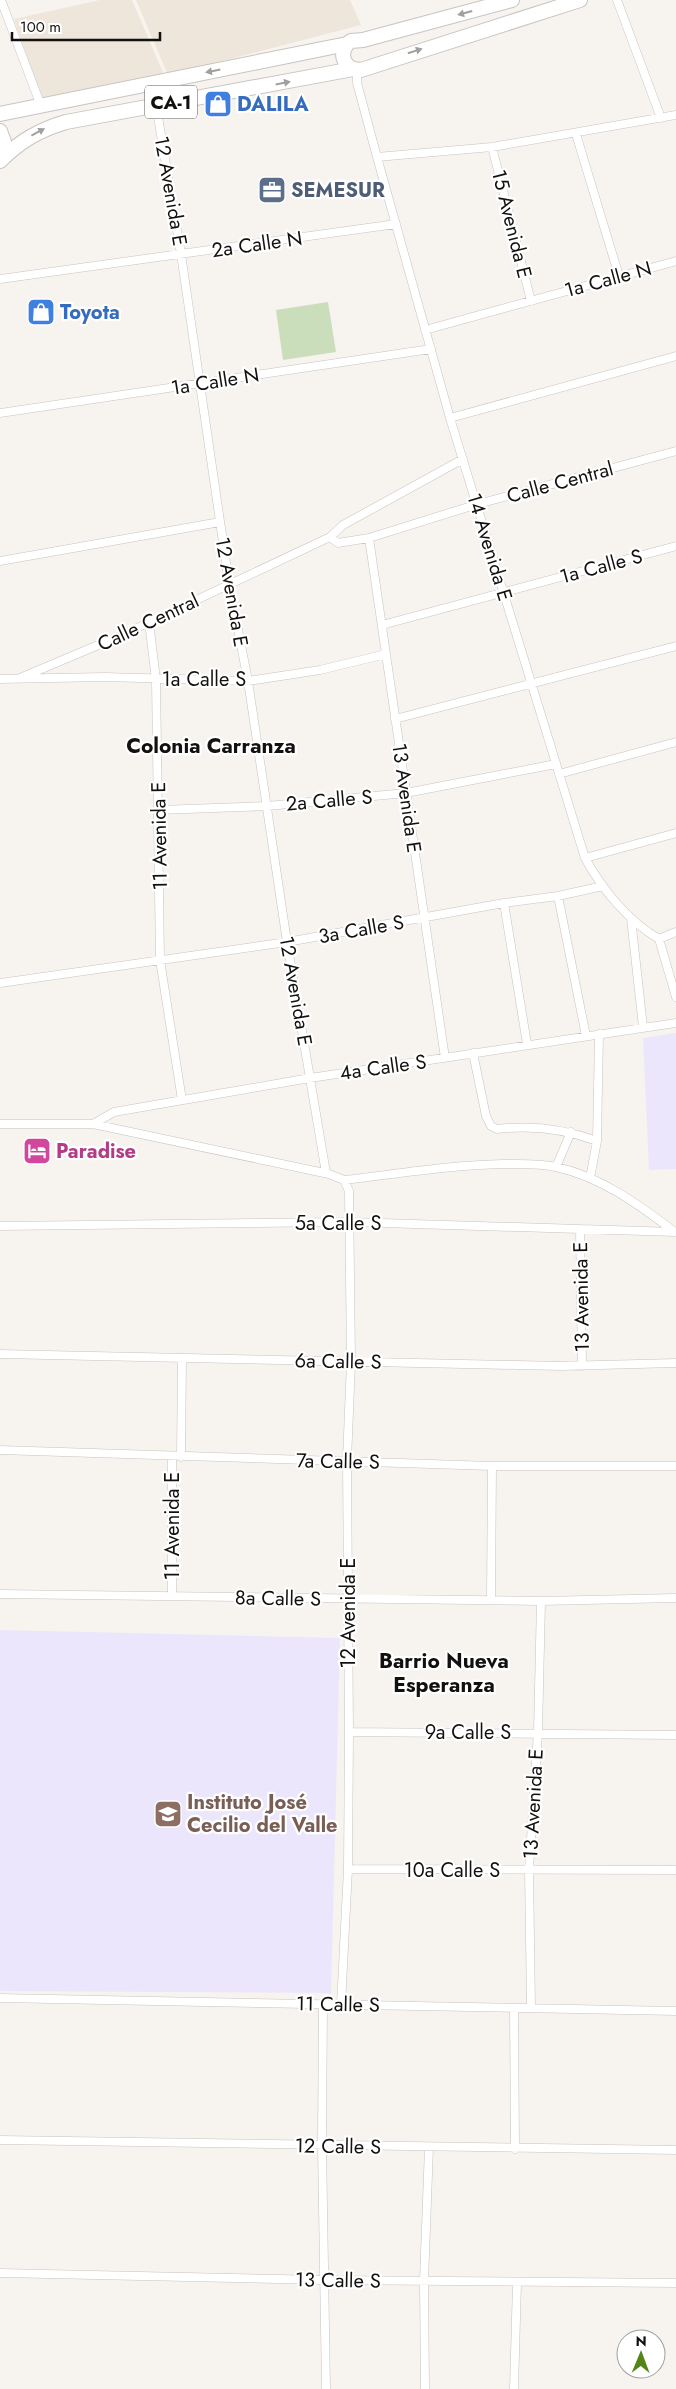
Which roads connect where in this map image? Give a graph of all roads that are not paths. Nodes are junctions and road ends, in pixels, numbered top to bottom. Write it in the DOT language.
graph roads {
  1 [pos="1,0"];
  2 [pos="512,0"];
  3 [pos="542,0"];
  4 [pos="580,0"];
  5 [pos="617,0"];
  6 [pos="478,32"];
  7 [pos="363,40"];
  8 [pos="347,44"];
  9 [pos="360,68"];
  10 [pos="156,105"];
  11 [pos="41,106"];
  12 [pos="0,114"];
  13 [pos="676,115"];
  14 [pos="661,118"];
  15 [pos="0,130"];
  16 [pos="576,134"];
  17 [pos="492,147"];
  18 [pos="377,157"];
  19 [pos="0,161"];
  20 [pos="396,224"];
  21 [pos="182,254"];
  22 [pos="676,261"];
  23 [pos="619,276"];
  24 [pos="0,279"];
  25 [pos="531,301"];
  26 [pos="425,330"];
  27 [pos="431,348"];
  28 [pos="676,356"];
  29 [pos="199,383"];
  30 [pos="0,413"];
  31 [pos="450,418"];
  32 [pos="676,451"];
  33 [pos="463,459"];
  34 [pos="478,504"];
  35 [pos="220,522"];
  36 [pos="330,537"];
  37 [pos="369,538"];
  38 [pos="676,546"];
  39 [pos="0,561"];
  40 [pos="228,584"];
  41 [pos="504,592"];
  42 [pos="149,622"];
  43 [pos="382,625"];
  44 [pos="676,646"];
  45 [pos="386,654"];
  46 [pos="20,678"];
  47 [pos="0,679"];
  48 [pos="156,680"];
  49 [pos="248,681"];
  50 [pos="532,685"];
  51 [pos="395,719"];
  52 [pos="676,742"];
  53 [pos="556,764"];
  54 [pos="559,774"];
  55 [pos="406,793"];
  56 [pos="267,806"];
  57 [pos="158,810"];
  58 [pos="676,833"];
  59 [pos="585,858"];
  60 [pos="603,886"];
  61 [pos="558,896"];
  62 [pos="504,903"];
  63 [pos="424,918"];
  64 [pos="631,918"];
  65 [pos="676,932"];
  66 [pos="658,939"];
  67 [pos="287,942"];
  68 [pos="160,960"];
  69 [pos="0,983"];
  70 [pos="676,997"];
  71 [pos="676,1023"];
  72 [pos="643,1027"];
  73 [pos="599,1034"];
  74 [pos="586,1036"];
  75 [pos="527,1044"];
  76 [pos="473,1053"];
  77 [pos="445,1058"];
  78 [pos="310,1078"];
  79 [pos="182,1100"];
  80 [pos="0,1124"];
  81 [pos="93,1124"];
  82 [pos="571,1132"];
  83 [pos="597,1141"];
  84 [pos="556,1167"];
  85 [pos="326,1173"];
  86 [pos="590,1178"];
  87 [pos="344,1180"];
  88 [pos="350,1222"];
  89 [pos="0,1226"];
  90 [pos="580,1229"];
  91 [pos="676,1232"];
  92 [pos="0,1354"];
  93 [pos="182,1359"];
  94 [pos="351,1362"];
  95 [pos="676,1363"];
  96 [pos="582,1366"];
  97 [pos="0,1450"];
  98 [pos="172,1457"];
  99 [pos="181,1457"];
  100 [pos="347,1460"];
  101 [pos="492,1466"];
  102 [pos="676,1466"];
  103 [pos="0,1594"];
  104 [pos="172,1596"];
  105 [pos="676,1598"];
  106 [pos="348,1600"];
  107 [pos="491,1600"];
  108 [pos="541,1601"];
  109 [pos="349,1732"];
  110 [pos="538,1732"];
  111 [pos="676,1735"];
  112 [pos="348,1869"];
  113 [pos="530,1870"];
  114 [pos="676,1870"];
  115 [pos="0,1998"];
  116 [pos="323,2004"];
  117 [pos="341,2004"];
  118 [pos="514,2008"];
  119 [pos="531,2008"];
  120 [pos="676,2010"];
  121 [pos="0,2140"];
  122 [pos="322,2145"];
  123 [pos="429,2147"];
  124 [pos="515,2149"];
  125 [pos="676,2150"];
  126 [pos="0,2273"];
  127 [pos="325,2280"];
  128 [pos="424,2282"];
  129 [pos="516,2283"];
  130 [pos="676,2283"];
  131 [pos="326,2389"];
  132 [pos="425,2389"];
  133 [pos="514,2389"];
  1 -- 11 [label="street"];
  2 -- 7 [label="highway, CA-1, one-way"];
  3 -- 6 [label="highway"];
  4 -- 6 [label="highway, CA-1"];
  5 -- 14 [label="street"];
  9 -- 6 [label="highway, CA-1, one-way"];
  7 -- 8 [label="highway, CA-1"];
  7 -- 9 [label="highway"];
  8 -- 9 [label="highway"];
  8 -- 11 [label="highway, CA-1, one-way"];
  10 -- 9 [label="highway, CA-1, one-way"];
  9 -- 18 [label="street, 14 Avenida E"];
  19 -- 10 [label="highway, CA-1, one-way"];
  10 -- 21 [label="street, 12 Avenida E"];
  11 -- 12 [label="highway, CA-1"];
  13 -- 14 [label="street"];
  14 -- 16 [label="street"];
  15 -- 19 [label="highway, CA-1"];
  16 -- 17 [label="street"];
  16 -- 23 [label="street"];
  17 -- 18 [label="street"];
  17 -- 25 [label="street, 15 Avenida E"];
  18 -- 20 [label="street, 14 Avenida E"];
  20 -- 21 [label="street, 2a Calle N"];
  20 -- 26 [label="street, 14 Avenida E"];
  21 -- 24 [label="street, 2a Calle N"];
  21 -- 29 [label="street, 12 Avenida E"];
  22 -- 23 [label="street, 1a Calle N"];
  23 -- 25 [label="street, 1a Calle N"];
  25 -- 26 [label="street, 1a Calle N"];
  26 -- 27 [label="street, 14 Avenida E"];
  27 -- 29 [label="street, 1a Calle N"];
  27 -- 31 [label="street, 14 Avenida E"];
  28 -- 31 [label="street"];
  29 -- 30 [label="street, 1a Calle N"];
  29 -- 35 [label="street, 12 Avenida E"];
  31 -- 33 [label="street, 14 Avenida E"];
  32 -- 34 [label="street, Calle Central"];
  33 -- 34 [label="street, 14 Avenida E"];
  33 -- 36 [label="street, Calle Central"];
  34 -- 37 [label="street, Calle Central"];
  34 -- 41 [label="street, 14 Avenida E"];
  35 -- 39 [label="street"];
  35 -- 40 [label="street, 12 Avenida E"];
  36 -- 37 [label="street, Calle Central"];
  36 -- 40 [label="street, Calle Central"];
  37 -- 43 [label="street, 13 Avenida E"];
  38 -- 41 [label="street, 1a Calle S"];
  40 -- 42 [label="street, Calle Central"];
  40 -- 49 [label="street, 12 Avenida E"];
  41 -- 43 [label="street, 1a Calle S"];
  41 -- 50 [label="street, 14 Avenida E"];
  42 -- 46 [label="street, Calle Central"];
  42 -- 48 [label="street, 11 Avenida E"];
  43 -- 45 [label="street, 13 Avenida E"];
  44 -- 50 [label="street"];
  45 -- 49 [label="street, 1a Calle S"];
  45 -- 51 [label="street, 13 Avenida E"];
  46 -- 47 [label="street, 1a Calle S"];
  46 -- 48 [label="street, 1a Calle S"];
  48 -- 49 [label="street, 1a Calle S"];
  48 -- 57 [label="street, 11 Avenida E"];
  49 -- 56 [label="street, 12 Avenida E"];
  50 -- 51 [label="street"];
  50 -- 53 [label="street, 14 Avenida E"];
  51 -- 55 [label="street, 13 Avenida E"];
  52 -- 54 [label="street"];
  53 -- 54 [label="street, 14 Avenida E"];
  53 -- 55 [label="street, 2a Calle S"];
  54 -- 59 [label="street, 14 Avenida E"];
  55 -- 56 [label="street, 2a Calle S"];
  55 -- 63 [label="street, 13 Avenida E"];
  56 -- 57 [label="street, 2a Calle S"];
  56 -- 67 [label="street, 12 Avenida E"];
  57 -- 68 [label="street, 11 Avenida E"];
  58 -- 59 [label="street"];
  59 -- 60 [label="street, 14 Avenida E"];
  60 -- 61 [label="street, 3a Calle S"];
  60 -- 64 [label="street, 14 Avenida E"];
  61 -- 62 [label="street, 3a Calle S"];
  61 -- 74 [label="street"];
  62 -- 63 [label="street, 3a Calle S"];
  62 -- 75 [label="street"];
  63 -- 67 [label="street, 3a Calle S"];
  63 -- 77 [label="street, 13 Avenida E"];
  64 -- 66 [label="street, 14 Avenida E"];
  64 -- 72 [label="street"];
  65 -- 66 [label="street"];
  66 -- 70 [label="street"];
  67 -- 68 [label="street, 3a Calle S"];
  67 -- 78 [label="street, 12 Avenida E"];
  68 -- 69 [label="street, 3a Calle S"];
  68 -- 79 [label="street, 11 Avenida E"];
  71 -- 72 [label="street, 4a Calle S"];
  72 -- 73 [label="street, 4a Calle S"];
  73 -- 74 [label="street, 4a Calle S"];
  73 -- 83 [label="street"];
  74 -- 75 [label="street, 4a Calle S"];
  75 -- 76 [label="street, 4a Calle S"];
  76 -- 77 [label="street, 4a Calle S"];
  76 -- 82 [label="street"];
  77 -- 78 [label="street, 4a Calle S"];
  78 -- 79 [label="street, 4a Calle S"];
  78 -- 85 [label="street, 12 Avenida E"];
  79 -- 81 [label="street, 4a Calle S"];
  80 -- 81 [label="street, 4a Calle S"];
  81 -- 85 [label="street, 4a Calle S"];
  82 -- 83 [label="street"];
  82 -- 84 [label="street"];
  83 -- 86 [label="street"];
  84 -- 86 [label="street"];
  84 -- 87 [label="street"];
  85 -- 87 [label="street, 4a Calle S"];
  86 -- 91 [label="street"];
  87 -- 88 [label="street, 12 Avenida E"];
  88 -- 89 [label="street, 5a Calle S"];
  88 -- 90 [label="street, 5a Calle S"];
  88 -- 94 [label="street, 12 Avenida E"];
  90 -- 91 [label="street, 5a Calle S"];
  90 -- 96 [label="street, 13 Avenida E"];
  92 -- 93 [label="street, 6a Calle S"];
  93 -- 94 [label="street, 6a Calle S"];
  93 -- 99 [label="street, 11 Avenida E"];
  94 -- 96 [label="street, 6a Calle S"];
  94 -- 100 [label="street, 12 Avenida E"];
  95 -- 96 [label="street, 6a Calle S"];
  97 -- 98 [label="street, 7a Calle S"];
  98 -- 99 [label="street, 7a Calle S"];
  98 -- 104 [label="street, 11 Avenida E"];
  99 -- 100 [label="street, 7a Calle S"];
  100 -- 101 [label="street, 7a Calle S"];
  100 -- 106 [label="street, 12 Avenida E"];
  101 -- 102 [label="street, 7a Calle S"];
  101 -- 107 [label="street"];
  103 -- 104 [label="street, 8a Calle S"];
  104 -- 106 [label="street, 8a Calle S"];
  105 -- 108 [label="street, 8a Calle S"];
  106 -- 107 [label="street, 8a Calle S"];
  106 -- 109 [label="street, 12 Avenida E"];
  107 -- 108 [label="street, 8a Calle S"];
  108 -- 110 [label="street, 13 Avenida E"];
  109 -- 110 [label="street, 9a Calle S"];
  109 -- 112 [label="street, 12 Avenida E"];
  110 -- 111 [label="street, 9a Calle S"];
  110 -- 113 [label="street, 13 Avenida E"];
  112 -- 113 [label="street, 10a Calle S"];
  112 -- 117 [label="street, 12 Avenida E"];
  113 -- 114 [label="street, 10a Calle S"];
  113 -- 119 [label="street, 13 Avenida E"];
  115 -- 116 [label="street, 11 Calle S"];
  116 -- 117 [label="street, 11 Calle S"];
  116 -- 122 [label="street"];
  117 -- 118 [label="street, 11 Calle S"];
  118 -- 119 [label="street, 11 Calle S"];
  118 -- 124 [label="street"];
  119 -- 120 [label="street, 11 Calle S"];
  121 -- 122 [label="street, 12 Calle S"];
  122 -- 123 [label="street, 12 Calle S"];
  122 -- 127 [label="street"];
  123 -- 124 [label="street, 12 Calle S"];
  123 -- 128 [label="street"];
  124 -- 125 [label="street, 12 Calle S"];
  126 -- 127 [label="street, 13 Calle S"];
  127 -- 128 [label="street, 13 Calle S"];
  127 -- 131 [label="street"];
  128 -- 129 [label="street, 13 Calle S"];
  128 -- 132 [label="street"];
  129 -- 130 [label="street, 13 Calle S"];
  129 -- 133 [label="street"];
}
